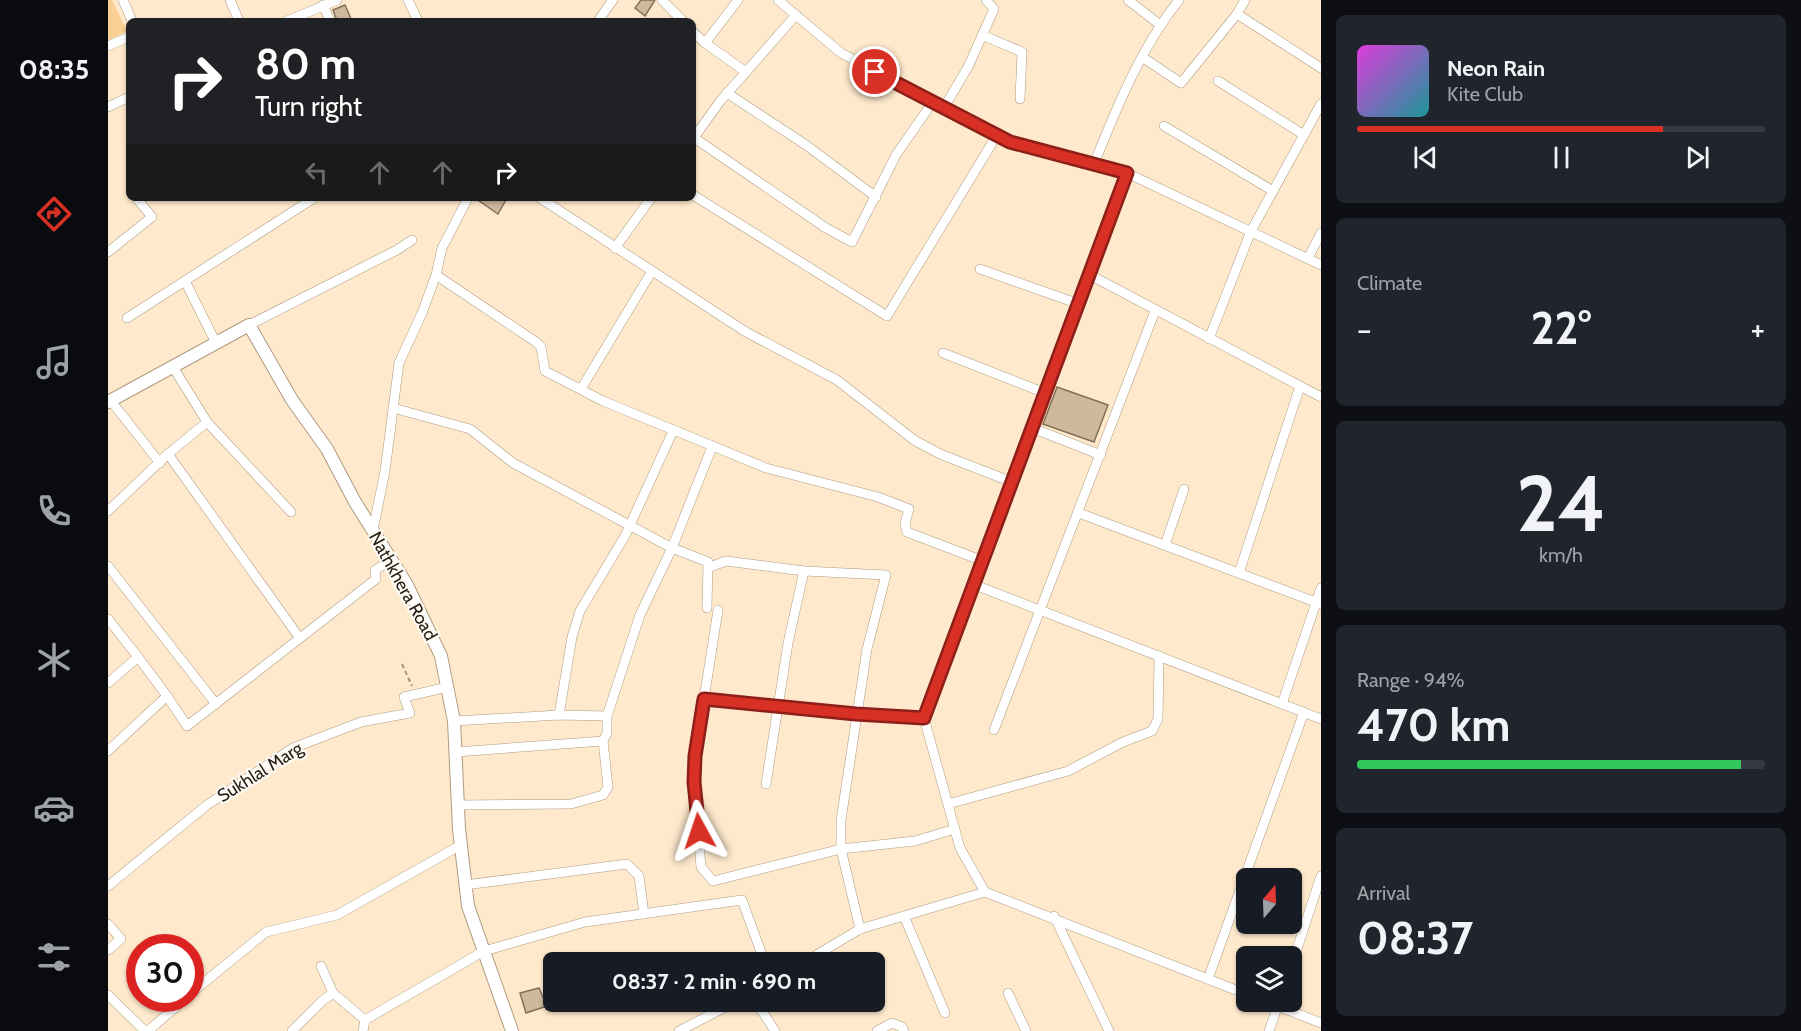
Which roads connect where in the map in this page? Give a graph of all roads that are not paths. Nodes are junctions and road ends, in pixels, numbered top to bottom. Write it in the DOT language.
graph roads {
  1 [pos="123,0"];
  2 [pos="230,0"];
  3 [pos="408,0"];
  4 [pos="614,0"];
  5 [pos="662,0"];
  6 [pos="738,0"];
  7 [pos="778,0"];
  8 [pos="986,0"];
  9 [pos="1128,0"];
  10 [pos="1179,0"];
  11 [pos="1245,0"];
  12 [pos="330,2"];
  13 [pos="1237,14"];
  14 [pos="796,15"];
  15 [pos="131,18"];
  16 [pos="238,18"];
  17 [pos="296,18"];
  18 [pos="330,18"];
  19 [pos="417,18"];
  20 [pos="600,18"];
  21 [pos="679,18"];
  22 [pos="1160,24"];
  23 [pos="982,34"];
  24 [pos="696,35"];
  25 [pos="126,38"];
  26 [pos="705,43"];
  27 [pos="108,46"];
  28 [pos="1142,57"];
  29 [pos="1321,68"];
  30 [pos="746,72"];
  31 [pos="1218,81"];
  32 [pos="728,93"];
  33 [pos="1020,99"];
  34 [pos="126,101"];
  35 [pos="932,103"];
  36 [pos="1321,104"];
  37 [pos="108,107"];
  38 [pos="943,109"];
  39 [pos="1164,126"];
  40 [pos="696,134"];
  41 [pos="997,135"];
  42 [pos="1304,135"];
  43 [pos="696,140"];
  44 [pos="1094,164"];
  45 [pos="1127,173"];
  46 [pos="1273,191"];
  47 [pos="696,197"];
  48 [pos="876,197"];
  49 [pos="139,201"];
  50 [pos="309,201"];
  51 [pos="466,201"];
  52 [pos="544,201"];
  53 [pos="649,201"];
  54 [pos="1251,231"];
  55 [pos="1321,233"];
  56 [pos="411,240"];
  57 [pos="615,248"];
  58 [pos="108,252"];
  59 [pos="1308,258"];
  60 [pos="1321,265"];
  61 [pos="980,269"];
  62 [pos="652,271"];
  63 [pos="1090,275"];
  64 [pos="436,276"];
  65 [pos="185,281"];
  66 [pos="1078,304"];
  67 [pos="1155,311"];
  68 [pos="127,318"];
  69 [pos="249,325"];
  70 [pos="1209,339"];
  71 [pos="216,343"];
  72 [pos="943,352"];
  73 [pos="173,367"];
  74 [pos="1300,386"];
  75 [pos="581,389"];
  76 [pos="1045,393"];
  77 [pos="1321,397"];
  78 [pos="110,401"];
  79 [pos="393,408"];
  80 [pos="207,422"];
  81 [pos="1032,428"];
  82 [pos="673,431"];
  83 [pos="712,447"];
  84 [pos="168,454"];
  85 [pos="1101,455"];
  86 [pos="160,463"];
  87 [pos="1012,482"];
  88 [pos="1184,489"];
  89 [pos="108,511"];
  90 [pos="291,512"];
  91 [pos="1079,513"];
  92 [pos="629,524"];
  93 [pos="373,530"];
  94 [pos="1165,545"];
  95 [pos="672,548"];
  96 [pos="390,561"];
  97 [pos="983,561"];
  98 [pos="108,566"];
  99 [pos="710,567"];
  100 [pos="804,571"];
  101 [pos="1239,573"];
  102 [pos="975,585"];
  103 [pos="1321,588"];
  104 [pos="1319,603"];
  105 [pos="707,608"];
  106 [pos="718,610"];
  107 [pos="1042,611"];
  108 [pos="108,619"];
  109 [pos="299,637"];
  110 [pos="1159,656"];
  111 [pos="138,657"];
  112 [pos="108,683"];
  113 [pos="448,687"];
  114 [pos="167,696"];
  115 [pos="704,699"];
  116 [pos="216,704"];
  117 [pos="1282,704"];
  118 [pos="779,706"];
  119 [pos="1304,712"];
  120 [pos="856,714"];
  121 [pos="559,715"];
  122 [pos="607,716"];
  123 [pos="924,718"];
  124 [pos="1321,719"];
  125 [pos="454,721"];
  126 [pos="994,730"];
  127 [pos="603,741"];
  128 [pos="108,751"];
  129 [pos="456,752"];
  130 [pos="766,784"];
  131 [pos="948,804"];
  132 [pos="457,805"];
  133 [pos="955,829"];
  134 [pos="461,845"];
  135 [pos="841,849"];
  136 [pos="1321,876"];
  137 [pos="465,885"];
  138 [pos="108,886"];
  139 [pos="985,892"];
  140 [pos="645,914"];
  141 [pos="904,916"];
  142 [pos="1053,916"];
  143 [pos="108,924"];
  144 [pos="860,929"];
  145 [pos="1298,946"];
  146 [pos="108,950"];
  147 [pos="484,951"];
  148 [pos="761,952"];
  149 [pos="821,952"];
  150 [pos="321,966"];
  151 [pos="1208,979"];
  152 [pos="204,983"];
  153 [pos="1236,990"];
  154 [pos="333,993"];
  155 [pos="1008,993"];
  156 [pos="108,995"];
  157 [pos="169,1012"];
  158 [pos="716,1012"];
  159 [pos="763,1012"];
  160 [pos="1275,1012"];
  161 [pos="1296,1012"];
  162 [pos="945,1013"];
  163 [pos="365,1020"];
  164 [pos="1321,1023"];
  165 [pos="146,1031"];
  166 [pos="292,1031"];
  167 [pos="363,1031"];
  168 [pos="512,1031"];
  169 [pos="679,1031"];
  170 [pos="775,1031"];
  171 [pos="878,1031"];
  172 [pos="904,1031"];
  173 [pos="1026,1031"];
  174 [pos="1109,1031"];
  175 [pos="1269,1031"];
  1 -- 15 [label="street"];
  2 -- 16 [label="street"];
  3 -- 19 [label="street"];
  4 -- 20 [label="street"];
  5 -- 21 [label="street"];
  6 -- 26 [label="street"];
  7 -- 14 [label="street"];
  8 -- 23 [label="street"];
  9 -- 22 [label="street"];
  10 -- 22 [label="street"];
  11 -- 13 [label="street"];
  12 -- 17 [label="street"];
  12 -- 18 [label="street"];
  13 -- 28 [label="street"];
  13 -- 29 [label="street"];
  14 -- 30 [label="street"];
  14 -- 35 [label="street"];
  22 -- 28 [label="street"];
  23 -- 33 [label="street"];
  23 -- 38 [label="street"];
  24 -- 26 [label="street"];
  25 -- 27 [label="street"];
  26 -- 30 [label="street"];
  28 -- 44 [label="street"];
  30 -- 32 [label="street"];
  31 -- 42 [label="street"];
  32 -- 40 [label="street"];
  32 -- 48 [label="street"];
  34 -- 37 [label="street"];
  35 -- 38 [label="street"];
  35 -- 48 [label="street"];
  36 -- 42 [label="street"];
  38 -- 41 [label="street"];
  39 -- 46 [label="street"];
  41 -- 44 [label="street"];
  41 -- 47 [label="street"];
  42 -- 46 [label="street"];
  43 -- 48 [label="street"];
  44 -- 45 [label="street"];
  45 -- 54 [label="street"];
  45 -- 63 [label="street"];
  46 -- 54 [label="street"];
  49 -- 58 [label="street"];
  50 -- 65 [label="street"];
  51 -- 64 [label="street"];
  52 -- 57 [label="street"];
  53 -- 57 [label="street"];
  54 -- 59 [label="street"];
  54 -- 70 [label="street"];
  55 -- 59 [label="street"];
  56 -- 69 [label="street"];
  57 -- 62 [label="street"];
  59 -- 60 [label="street"];
  61 -- 66 [label="street"];
  62 -- 75 [label="street"];
  62 -- 87 [label="street"];
  63 -- 66 [label="street"];
  63 -- 67 [label="street"];
  64 -- 75 [label="street"];
  64 -- 79 [label="street"];
  65 -- 68 [label="street"];
  65 -- 71 [label="street"];
  66 -- 76 [label="street"];
  67 -- 70 [label="street"];
  67 -- 85 [label="street"];
  69 -- 71 [label="street"];
  69 -- 93 [label="street, Nathkhera Road"];
  70 -- 74 [label="street"];
  71 -- 73 [label="street"];
  72 -- 76 [label="street"];
  73 -- 78 [label="street"];
  73 -- 80 [label="street"];
  74 -- 77 [label="street"];
  74 -- 101 [label="street"];
  75 -- 82 [label="street"];
  76 -- 81 [label="street"];
  78 -- 86 [label="street"];
  79 -- 92 [label="street"];
  79 -- 93 [label="street"];
  80 -- 84 [label="street"];
  80 -- 90 [label="street"];
  81 -- 85 [label="street"];
  81 -- 87 [label="street"];
  82 -- 83 [label="street"];
  82 -- 92 [label="street"];
  83 -- 95 [label="street"];
  83 -- 97 [label="street"];
  84 -- 86 [label="street"];
  84 -- 109 [label="street"];
  85 -- 91 [label="street"];
  86 -- 89 [label="street"];
  87 -- 97 [label="street"];
  88 -- 94 [label="street"];
  91 -- 94 [label="street"];
  91 -- 107 [label="street"];
  92 -- 95 [label="street"];
  92 -- 121 [label="street"];
  93 -- 96 [label="street, Nathkhera Road"];
  94 -- 101 [label="street"];
  95 -- 99 [label="street"];
  95 -- 122 [label="street"];
  96 -- 109 [label="street"];
  96 -- 113 [label="street, Nathkhera Road"];
  97 -- 102 [label="street"];
  98 -- 116 [label="street"];
  99 -- 100 [label="street"];
  99 -- 105 [label="street"];
  100 -- 118 [label="street"];
  100 -- 120 [label="street"];
  101 -- 104 [label="street"];
  102 -- 107 [label="street"];
  102 -- 123 [label="street"];
  103 -- 104 [label="street"];
  104 -- 117 [label="street"];
  106 -- 115 [label="street"];
  107 -- 110 [label="street"];
  107 -- 126 [label="street"];
  108 -- 111 [label="street"];
  109 -- 116 [label="street"];
  110 -- 117 [label="street"];
  110 -- 131 [label="street"];
  111 -- 112 [label="street"];
  111 -- 114 [label="street"];
  113 -- 125 [label="street, Nathkhera Road"];
  113 -- 138 [label="street, Sukhlal Marg"];
  114 -- 116 [label="street"];
  114 -- 128 [label="street"];
  115 -- 118 [label="street"];
  115 -- 135 [label="street"];
  117 -- 119 [label="street"];
  118 -- 120 [label="street"];
  118 -- 130 [label="street"];
  119 -- 124 [label="street"];
  119 -- 151 [label="street"];
  120 -- 123 [label="street"];
  120 -- 135 [label="street"];
  121 -- 122 [label="street"];
  121 -- 125 [label="street"];
  122 -- 127 [label="street"];
  123 -- 131 [label="street"];
  125 -- 129 [label="street, Nathkhera Road"];
  127 -- 129 [label="street"];
  127 -- 132 [label="street"];
  129 -- 132 [label="street, Nathkhera Road"];
  131 -- 133 [label="street"];
  132 -- 134 [label="street, Nathkhera Road"];
  133 -- 135 [label="street"];
  133 -- 139 [label="street"];
  134 -- 137 [label="street, Nathkhera Road"];
  134 -- 152 [label="street"];
  135 -- 144 [label="street"];
  136 -- 145 [label="street"];
  137 -- 140 [label="street"];
  137 -- 147 [label="street, Nathkhera Road"];
  139 -- 141 [label="street"];
  139 -- 142 [label="street"];
  140 -- 147 [label="street"];
  140 -- 148 [label="street"];
  141 -- 144 [label="street"];
  141 -- 162 [label="street"];
  142 -- 151 [label="street"];
  142 -- 174 [label="street"];
  143 -- 146 [label="street"];
  144 -- 149 [label="street"];
  147 -- 163 [label="street"];
  147 -- 168 [label="street, Nathkhera Road"];
  150 -- 154 [label="street"];
  151 -- 153 [label="street"];
  154 -- 163 [label="street"];
  154 -- 166 [label="street"];
  155 -- 173 [label="street"];
  156 -- 165 [label="street"];
  157 -- 165 [label="street"];
  158 -- 169 [label="street"];
  159 -- 170 [label="street"];
  160 -- 175 [label="street"];
  161 -- 164 [label="street"];
  163 -- 167 [label="street"];
  171 -- 172 [label="street"];
}
